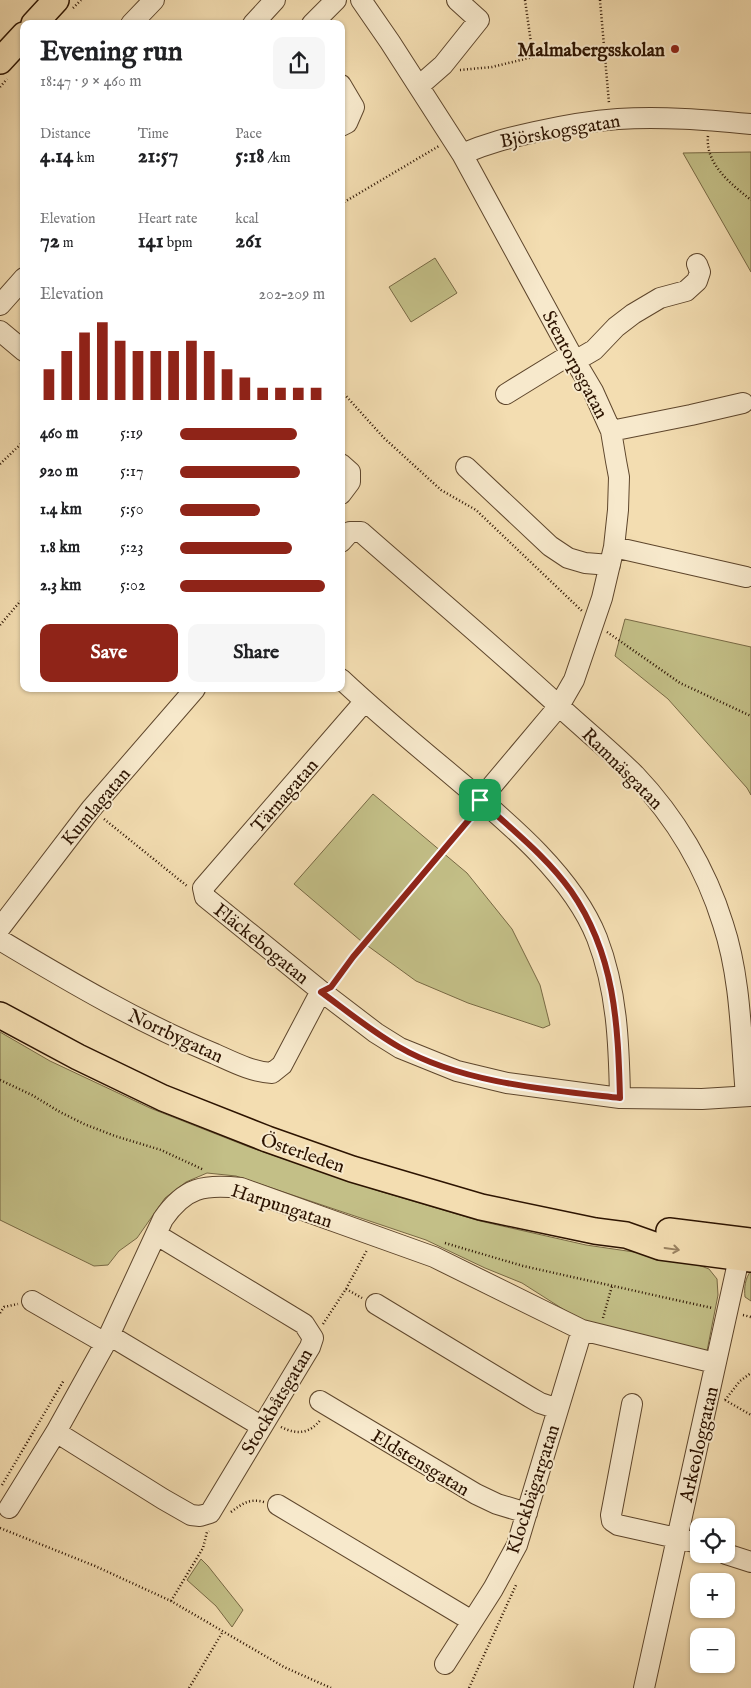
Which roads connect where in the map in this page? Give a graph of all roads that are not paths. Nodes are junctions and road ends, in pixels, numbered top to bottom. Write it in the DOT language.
graph roads {
  1 [pos="56,0"];
  2 [pos="154,0"];
  3 [pos="276,0"];
  4 [pos="336,0"];
  5 [pos="360,0"];
  6 [pos="457,0"];
  7 [pos="38,20"];
  8 [pos="135,20"];
  9 [pos="257,20"];
  10 [pos="316,20"];
  11 [pos="20,39"];
  12 [pos="0,61"];
  13 [pos="419,86"];
  14 [pos="345,91"];
  15 [pos="345,124"];
  16 [pos="751,124"];
  17 [pos="462,154"];
  18 [pos="697,264"];
  19 [pos="20,282"];
  20 [pos="0,305"];
  21 [pos="0,331"];
  22 [pos="20,348"];
  23 [pos="573,358"];
  24 [pos="506,394"];
  25 [pos="742,403"];
  26 [pos="611,431"];
  27 [pos="466,467"];
  28 [pos="345,468"];
  29 [pos="345,489"];
  30 [pos="345,530"];
  31 [pos="612,556"];
  32 [pos="746,577"];
  33 [pos="345,683"];
  34 [pos="193,692"];
  35 [pos="365,701"];
  36 [pos="559,706"];
  37 [pos="480,800"];
  38 [pos="203,888"];
  39 [pos="0,928"];
  40 [pos="0,940"];
  41 [pos="321,992"];
  42 [pos="0,1015"];
  43 [pos="748,1096"];
  44 [pos="620,1098"];
  45 [pos="157,1235"];
  46 [pos="746,1250"];
  47 [pos="32,1301"];
  48 [pos="376,1304"];
  49 [pos="582,1330"];
  50 [pos="107,1339"];
  51 [pos="716,1363"];
  52 [pos="324,1404"];
  53 [pos="632,1404"];
  54 [pos="558,1409"];
  55 [pos="261,1426"];
  56 [pos="56,1432"];
  57 [pos="278,1505"];
  58 [pos="9,1508"];
  59 [pos="527,1513"];
  60 [pos="677,1538"];
  61 [pos="690,1541"];
  62 [pos="735,1557"];
  63 [pos="751,1562"];
  64 [pos="472,1621"];
  65 [pos="445,1664"];
  66 [pos="644,1688"];
  1 -- 7 [label="main road"];
  2 -- 8 [label="street"];
  3 -- 9 [label="street"];
  4 -- 10 [label="street"];
  5 -- 13 [label="street, Stentorpsgatan"];
  6 -- 13 [label="street"];
  11 -- 12 [label="main road"];
  13 -- 17 [label="street, Stentorpsgatan"];
  14 -- 15 [label="street"];
  16 -- 17 [label="street, Björskogsgatan"];
  17 -- 23 [label="street, Stentorpsgatan"];
  18 -- 23 [label="street"];
  19 -- 20 [label="street"];
  21 -- 22 [label="street"];
  23 -- 24 [label="street"];
  23 -- 26 [label="street, Stentorpsgatan"];
  25 -- 26 [label="street"];
  26 -- 31 [label="street, Stentorpsgatan"];
  27 -- 31 [label="street"];
  28 -- 29 [label="street"];
  30 -- 36 [label="street, Ramnäsgatan"];
  31 -- 32 [label="street"];
  31 -- 36 [label="street, Stentorpsgatan"];
  33 -- 35 [label="street"];
  34 -- 39 [label="street, Kumlagatan"];
  35 -- 37 [label="street"];
  35 -- 38 [label="street, Tärnagatan"];
  36 -- 37 [label="street, Stentorpsgatan"];
  36 -- 43 [label="street, Ramnäsgatan"];
  37 -- 44 [label="street"];
  38 -- 41 [label="street, Fläckebogatan"];
  40 -- 41 [label="street, Norrbygatan"];
  41 -- 44 [label="street, Fläckebogatan"];
  42 -- 46 [label="main road, Österleden"];
  43 -- 44 [label="street, Fläckebogatan"];
  45 -- 49 [label="street, Harpungatan"];
  45 -- 50 [label="street, Harpungatan"];
  45 -- 55 [label="street, Stockbåtsgatan"];
  46 -- 51 [label="street, Arkeologgatan"];
  47 -- 50 [label="street"];
  48 -- 54 [label="street"];
  49 -- 51 [label="street, Harpungatan"];
  49 -- 54 [label="street, Klockbägargatan"];
  50 -- 55 [label="street"];
  50 -- 56 [label="street, Harpungatan"];
  51 -- 60 [label="street, Arkeologgatan"];
  52 -- 59 [label="street, Eldstensgatan"];
  53 -- 60 [label="street"];
  54 -- 59 [label="street, Klockbägargatan"];
  55 -- 56 [label="street, Stockbåtsgatan"];
  56 -- 58 [label="street, Harpungatan"];
  57 -- 64 [label="street"];
  59 -- 64 [label="street, Klockbägargatan"];
  60 -- 61 [label="street"];
  60 -- 66 [label="street, Arkeologgatan"];
  62 -- 63 [label="street"];
  64 -- 65 [label="street, Klockbägargatan"];
}
